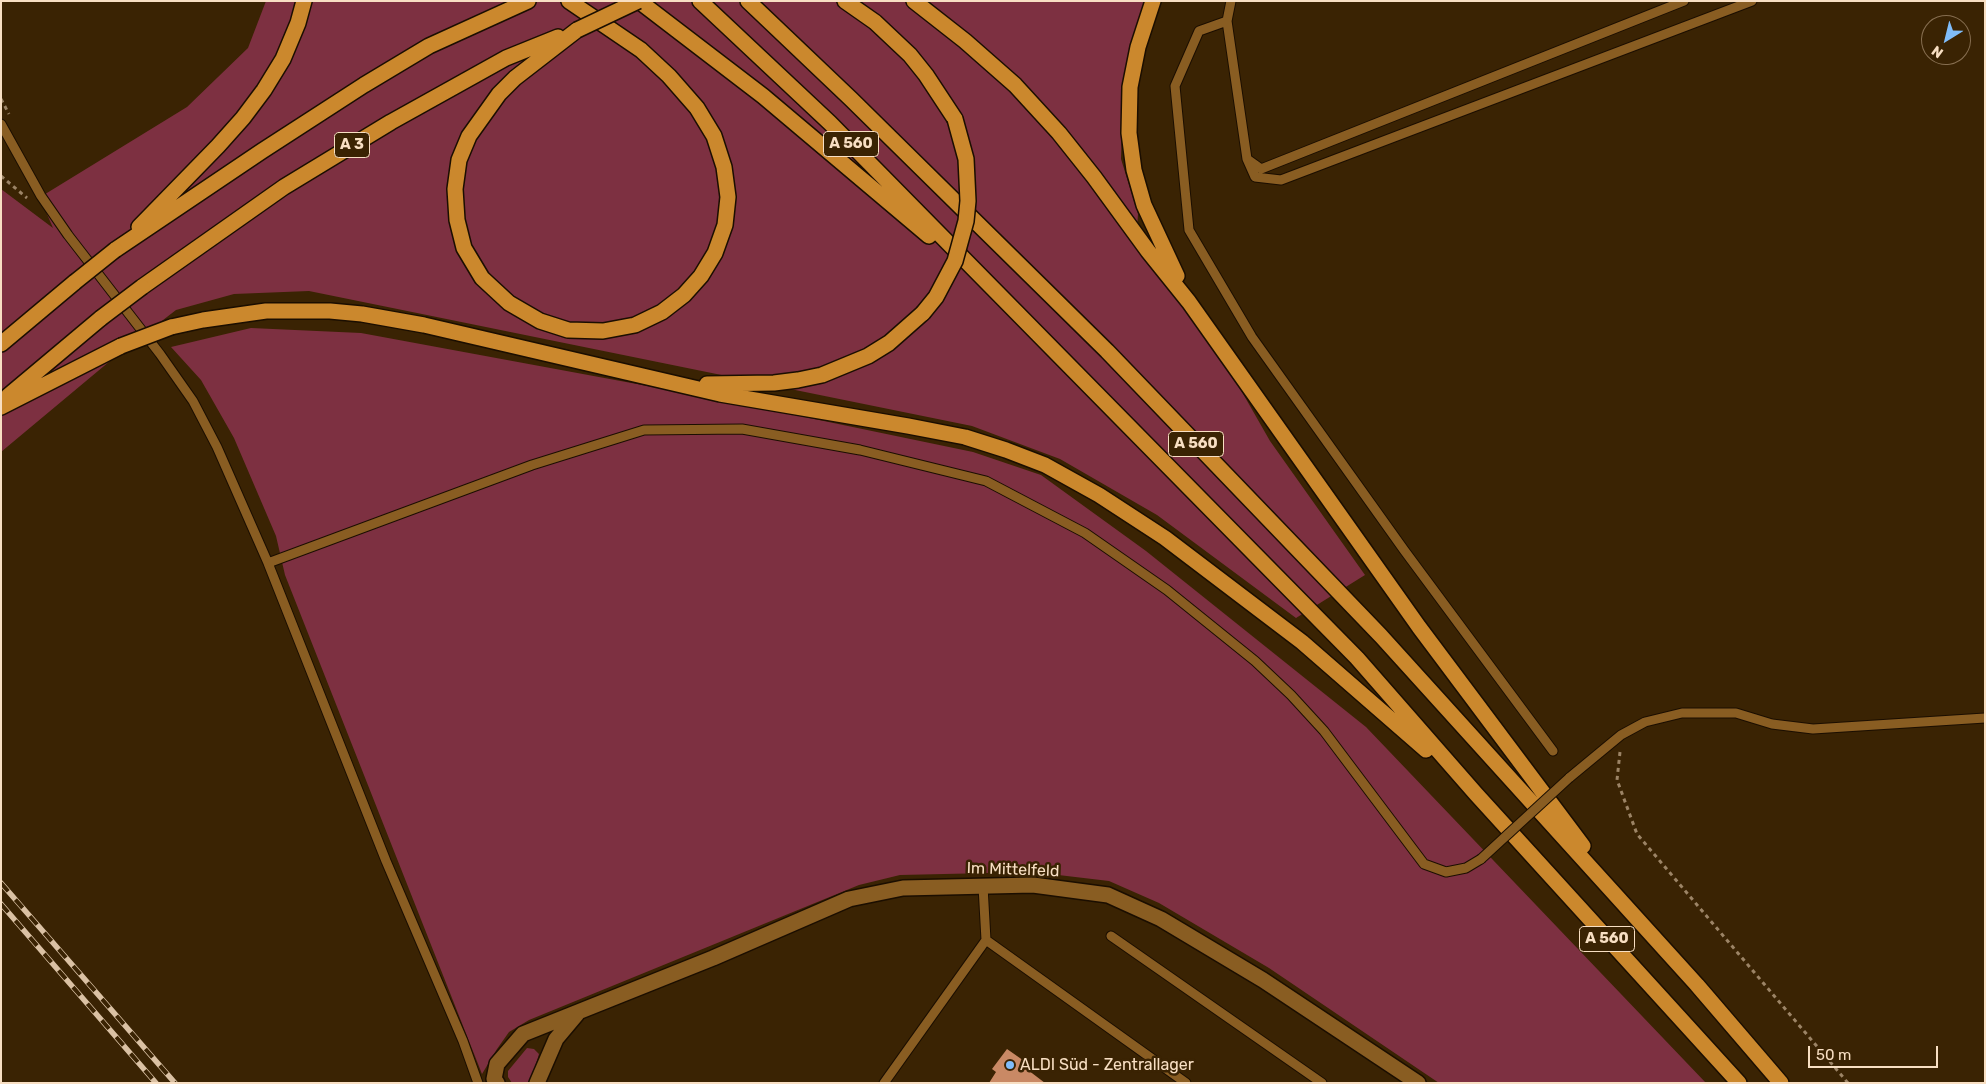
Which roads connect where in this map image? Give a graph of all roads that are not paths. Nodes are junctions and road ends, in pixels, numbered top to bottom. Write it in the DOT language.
graph roads {
  1 [pos="304,1"];
  2 [pos="528,1"];
  3 [pos="569,1"];
  4 [pos="638,1"];
  5 [pos="700,1"];
  6 [pos="748,1"];
  7 [pos="845,1"];
  8 [pos="914,1"];
  9 [pos="1153,1"];
  10 [pos="1231,1"];
  11 [pos="1684,1"];
  12 [pos="1752,1"];
  13 [pos="1228,21"];
  14 [pos="577,30"];
  15 [pos="1,124"];
  16 [pos="1247,159"];
  17 [pos="115,250"];
  18 [pos="997,292"];
  19 [pos="1189,302"];
  20 [pos="1,344"];
  21 [pos="668,383"];
  22 [pos="1,402"];
  23 [pos="1,407"];
  24 [pos="268,563"];
  25 [pos="1985,718"];
  26 [pos="1553,751"];
  27 [pos="1476,794"];
  28 [pos="983,886"];
  29 [pos="1626,906"];
  30 [pos="1111,936"];
  31 [pos="986,940"];
  32 [pos="578,1013"];
  33 [pos="478,1083"];
  34 [pos="497,1083"];
  35 [pos="537,1083"];
  36 [pos="884,1083"];
  37 [pos="1186,1083"];
  38 [pos="1322,1083"];
  39 [pos="1418,1083"];
  40 [pos="1739,1083"];
  41 [pos="1781,1083"];
  1 -- 17 [label="highway"];
  2 -- 17 [label="highway, A 3"];
  3 -- 14 [label="highway"];
  4 -- 14 [label="highway, A 3, bridge"];
  4 -- 18 [label="highway"];
  5 -- 18 [label="highway, A 560"];
  6 -- 29 [label="highway, A 560"];
  7 -- 21 [label="highway, bridge"];
  8 -- 19 [label="highway"];
  9 -- 19 [label="highway"];
  10 -- 13 [label="lane"];
  11 -- 16 [label="lane"];
  12 -- 16 [label="lane"];
  13 -- 16 [label="lane"];
  13 -- 26 [label="lane"];
  14 -- 22 [label="highway, A 3, bridge"];
  15 -- 24 [label="lane"];
  17 -- 20 [label="highway, A 3, bridge"];
  18 -- 27 [label="highway, A 560"];
  19 -- 29 [label="highway"];
  21 -- 23 [label="highway, bridge"];
  21 -- 27 [label="highway"];
  24 -- 25 [label="lane, bridge"];
  24 -- 33 [label="lane"];
  27 -- 40 [label="highway, A 560"];
  28 -- 31 [label="lane"];
  28 -- 32 [label="street, Im Mittelfeld"];
  28 -- 39 [label="street, Im Mittelfeld"];
  29 -- 41 [label="highway, A 560"];
  30 -- 38 [label="lane"];
  31 -- 36 [label="lane"];
  31 -- 37 [label="lane"];
  32 -- 34 [label="street, Im Mittelfeld"];
  32 -- 35 [label="street, Im Mittelfeld"];
}
